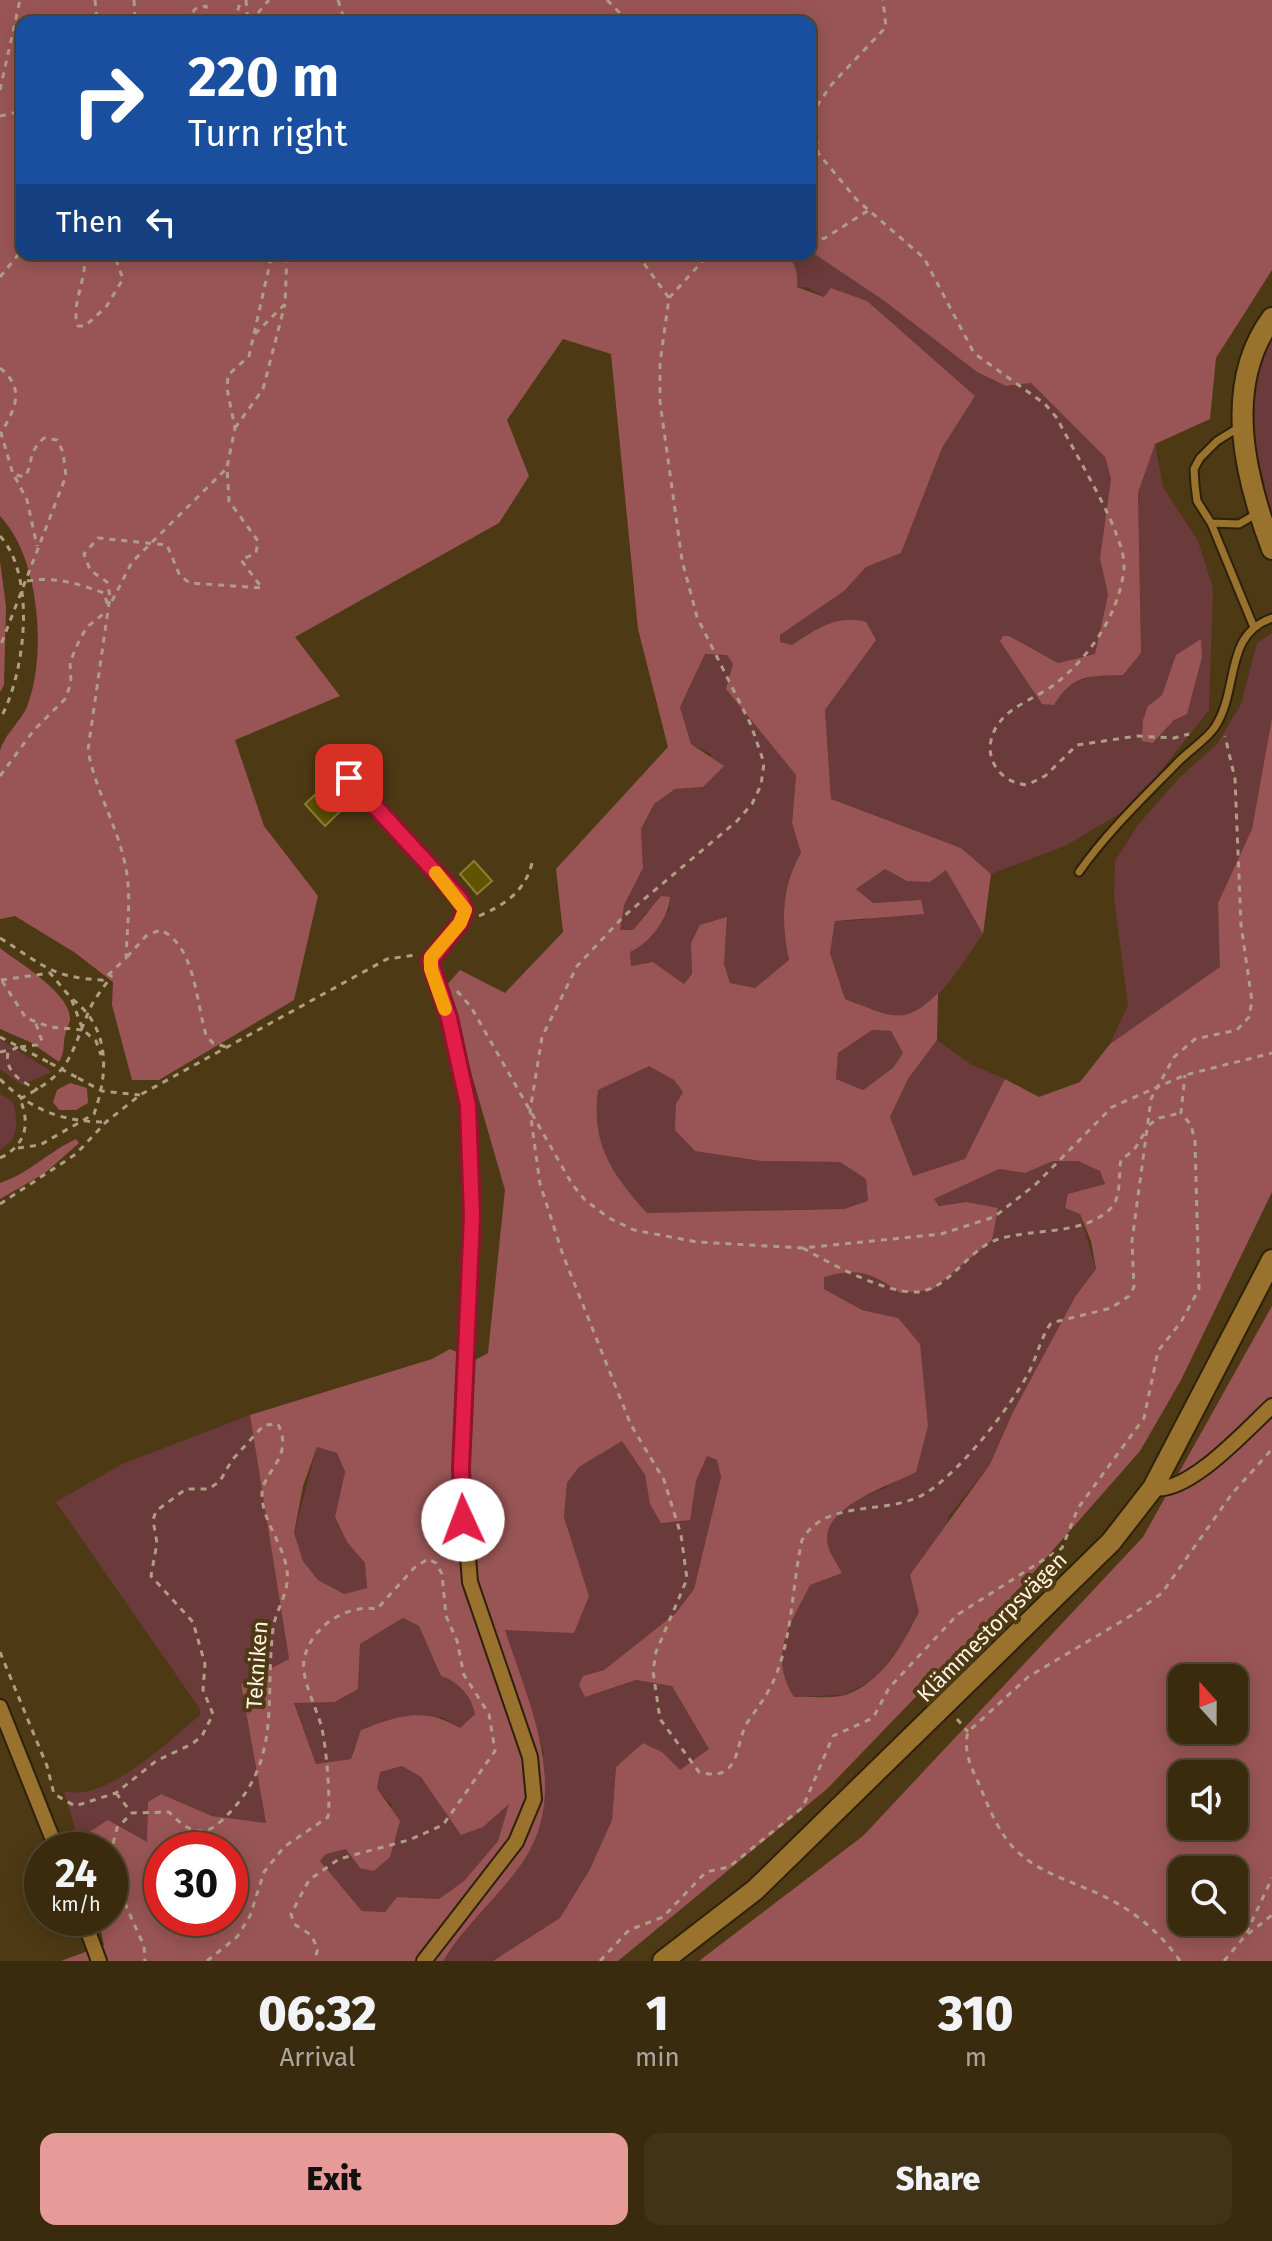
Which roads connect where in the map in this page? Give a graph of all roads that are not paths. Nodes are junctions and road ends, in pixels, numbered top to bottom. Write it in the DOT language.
graph roads {
  1 [pos="1272,318"];
  2 [pos="1243,425"];
  3 [pos="1259,513"];
  4 [pos="1211,523"];
  5 [pos="1272,549"];
  6 [pos="1272,618"];
  7 [pos="1253,625"];
  8 [pos="349,778"];
  9 [pos="1079,872"];
  10 [pos="1272,1260"];
  11 [pos="1272,1406"];
  12 [pos="1153,1488"];
  13 [pos="0,1707"];
  14 [pos="50,1832"];
  15 [pos="90,1936"];
  16 [pos="99,1961"];
  17 [pos="424,1961"];
  18 [pos="663,1961"];
  1 -- 2 [label="street"];
  2 -- 3 [label="street"];
  2 -- 4 [label="lane"];
  3 -- 4 [label="lane"];
  3 -- 5 [label="street"];
  4 -- 7 [label="lane"];
  6 -- 7 [label="lane"];
  7 -- 9 [label="lane"];
  8 -- 17 [label="street"];
  10 -- 12 [label="street, Klämmestorpsvägen"];
  11 -- 12 [label="street"];
  12 -- 18 [label="street, Klämmestorpsvägen"];
  13 -- 14 [label="street"];
  15 -- 16 [label="street"];
}
